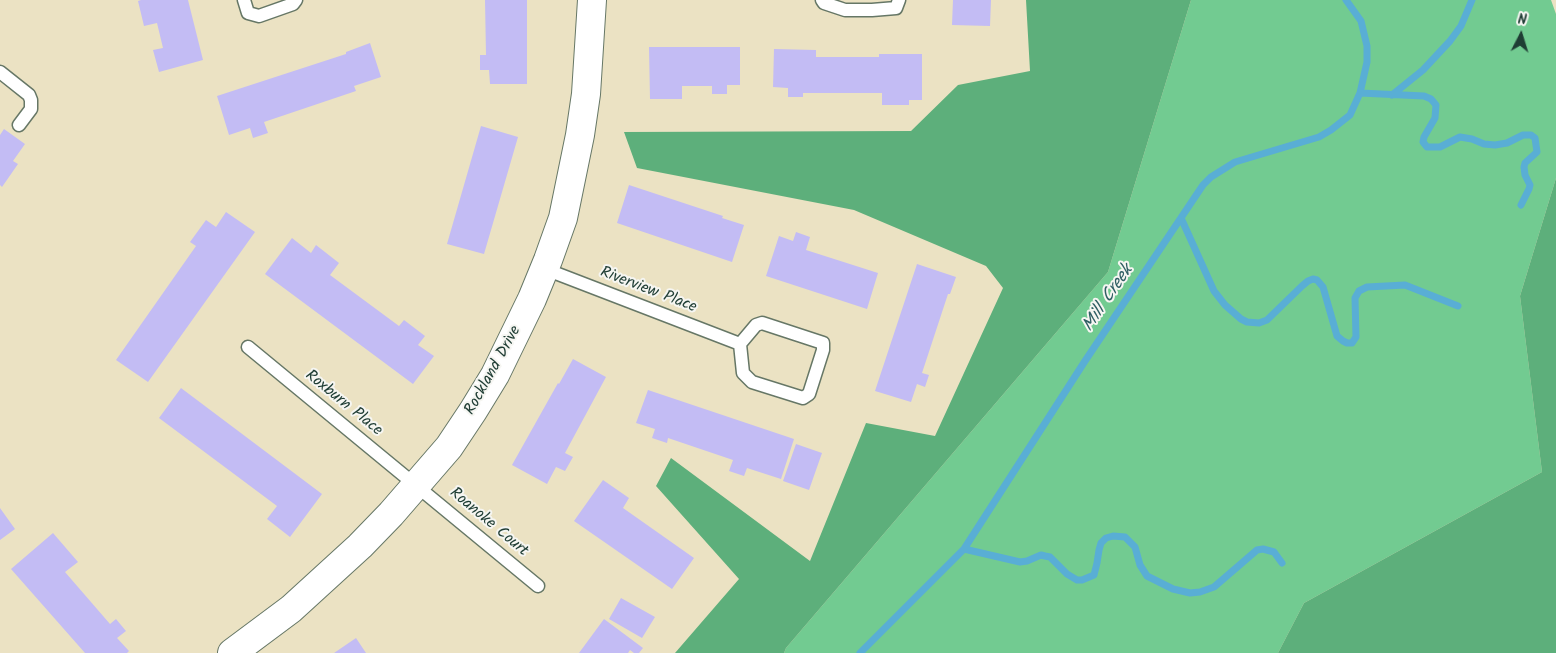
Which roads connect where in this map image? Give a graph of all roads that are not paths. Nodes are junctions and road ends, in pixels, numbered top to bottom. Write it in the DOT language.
graph roads {
  1 [pos="244,0"];
  2 [pos="296,0"];
  3 [pos="592,0"];
  4 [pos="822,0"];
  5 [pos="899,0"];
  6 [pos="0,72"];
  7 [pos="19,126"];
  8 [pos="545,269"];
  9 [pos="740,344"];
  10 [pos="248,347"];
  11 [pos="417,486"];
  12 [pos="538,586"];
  13 [pos="232,653"];
  1 -- 2 [label="lane"];
  3 -- 8 [label="street, Rockland Drive"];
  4 -- 5 [label="lane"];
  6 -- 7 [label="lane"];
  8 -- 9 [label="lane, Riverview Place"];
  8 -- 11 [label="street, Rockland Drive"];
  9 -- 9 [label="lane"];
  10 -- 11 [label="lane, Roxburn Place"];
  11 -- 12 [label="lane, Roanoke Court"];
  11 -- 13 [label="street, Rockland Drive"];
}
